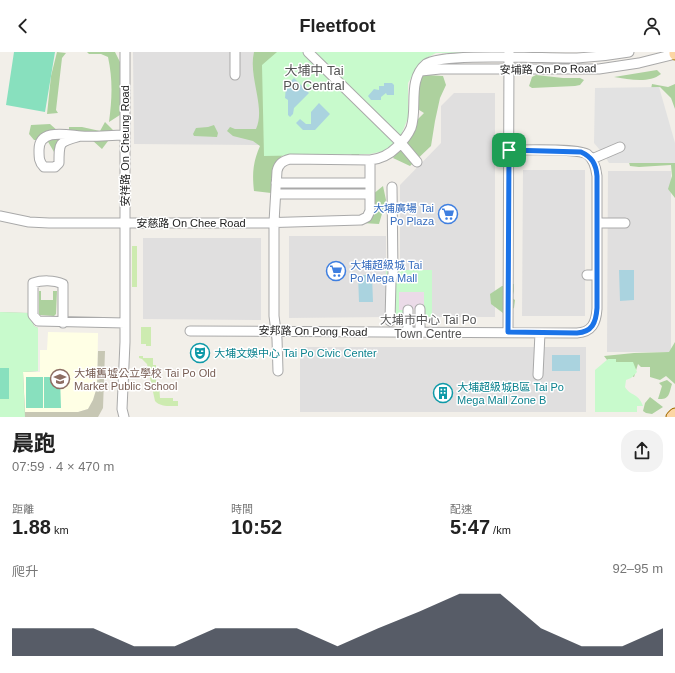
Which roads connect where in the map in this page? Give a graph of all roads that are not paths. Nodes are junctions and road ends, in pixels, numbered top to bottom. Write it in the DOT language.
graph roads {
  1 [pos="125,52"];
  2 [pos="235,52"];
  3 [pos="308,52"];
  4 [pos="629,52"];
  5 [pos="675,53"];
  6 [pos="508,55"];
  7 [pos="508,69"];
  8 [pos="421,71"];
  9 [pos="235,75"];
  10 [pos="124,135"];
  11 [pos="80,136"];
  12 [pos="401,143"];
  13 [pos="620,147"];
  14 [pos="509,150"];
  15 [pos="592,159"];
  16 [pos="370,160"];
  17 [pos="417,162"];
  18 [pos="276,183"];
  19 [pos="370,183"];
  20 [pos="392,187"];
  21 [pos="276,194"];
  22 [pos="370,194"];
  23 [pos="0,216"];
  24 [pos="274,222"];
  25 [pos="598,223"];
  26 [pos="625,223"];
  27 [pos="125,224"];
  28 [pos="587,275"];
  29 [pos="597,275"];
  30 [pos="420,309"];
  31 [pos="408,310"];
  32 [pos="390,321"];
  33 [pos="63,323"];
  34 [pos="125,323"];
  35 [pos="277,330"];
  36 [pos="190,331"];
  37 [pos="408,332"];
  38 [pos="420,332"];
  39 [pos="508,332"];
  40 [pos="540,333"];
  41 [pos="278,371"];
  42 [pos="538,375"];
  43 [pos="121,414"];
  44 [pos="675,414"];
  45 [pos="672,417"];
  1 -- 10 [label="street, 安祥路 On Cheung Road"];
  2 -- 9 [label="street"];
  3 -- 12 [label="street"];
  4 -- 6 [label="street, 安埔路 On Po Road"];
  5 -- 7 [label="street, 安埔路 On Po Road"];
  6 -- 7 [label="street"];
  6 -- 8 [label="street, 安埔路 On Po Road"];
  7 -- 8 [label="street, 安埔路 On Po Road"];
  7 -- 14 [label="street"];
  8 -- 12 [label="street"];
  10 -- 11 [label="street"];
  10 -- 27 [label="street, 安祥路 On Cheung Road"];
  11 -- 11 [label="street"];
  12 -- 16 [label="street"];
  12 -- 17 [label="street"];
  13 -- 15 [label="street"];
  14 -- 15 [label="street"];
  14 -- 39 [label="street"];
  15 -- 25 [label="street, 安邦路 On Pong Road"];
  16 -- 18 [label="street"];
  16 -- 19 [label="street"];
  18 -- 19 [label="street"];
  18 -- 21 [label="street"];
  19 -- 22 [label="street"];
  20 -- 32 [label="street"];
  21 -- 22 [label="street"];
  21 -- 24 [label="street"];
  22 -- 24 [label="street, 安慈路 On Chee Road"];
  23 -- 27 [label="street, 安慈路 On Chee Road"];
  24 -- 27 [label="street, 安慈路 On Chee Road"];
  24 -- 35 [label="street"];
  25 -- 26 [label="street"];
  25 -- 29 [label="street, 安邦路 On Pong Road"];
  27 -- 34 [label="street, 安祥路 On Cheung Road"];
  28 -- 29 [label="street"];
  29 -- 40 [label="street, 安邦路 On Pong Road"];
  30 -- 38 [label="street"];
  31 -- 37 [label="street"];
  33 -- 33 [label="street"];
  33 -- 34 [label="street"];
  34 -- 43 [label="street, 安祥路 On Cheung Road"];
  35 -- 36 [label="street, 安邦路 On Pong Road"];
  35 -- 37 [label="street, 安邦路 On Pong Road"];
  35 -- 41 [label="street"];
  37 -- 38 [label="street, 安邦路 On Pong Road"];
  38 -- 39 [label="street, 安邦路 On Pong Road"];
  39 -- 40 [label="street, 安邦路 On Pong Road"];
  40 -- 42 [label="street"];
  44 -- 45 [label="main road"];
}
